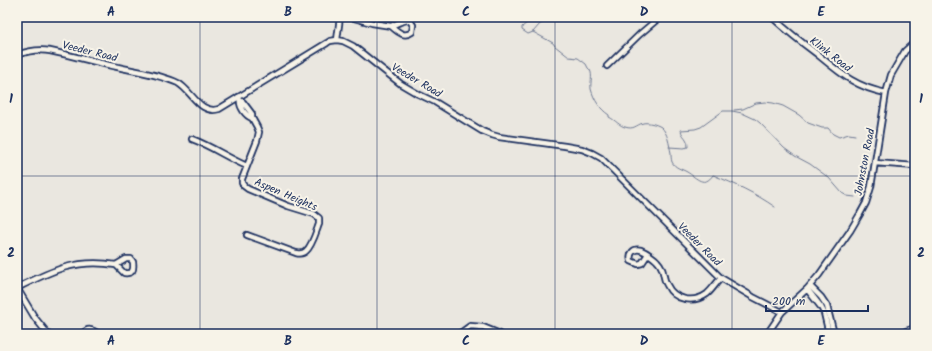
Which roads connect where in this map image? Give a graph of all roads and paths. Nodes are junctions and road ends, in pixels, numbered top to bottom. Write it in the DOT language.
graph roads {
  1 [pos="340,17"];
  2 [pos="350,17"];
  3 [pos="660,17"];
  4 [pos="772,17"];
  5 [pos="391,26"];
  6 [pos="337,40"];
  7 [pos="915,42"];
  8 [pos="17,55"];
  9 [pos="607,66"];
  10 [pos="886,93"];
  11 [pos="239,99"];
  12 [pos="192,139"];
  13 [pos="875,163"];
  14 [pos="247,166"];
  15 [pos="915,166"];
  16 [pos="247,235"];
  17 [pos="648,254"];
  18 [pos="116,264"];
  19 [pos="721,278"];
  20 [pos="17,288"];
  21 [pos="808,288"];
  22 [pos="782,312"];
  23 [pos="915,328"];
  24 [pos="831,332"];
  25 [pos="907,333"];
  26 [pos="48,334"];
  27 [pos="83,334"];
  28 [pos="98,334"];
  29 [pos="459,334"];
  30 [pos="500,334"];
  31 [pos="767,334"];
  32 [pos="900,334"];
  1 -- 6 [label="street"];
  2 -- 5 [label="street"];
  3 -- 9 [label="street"];
  4 -- 10 [label="street, Klink Road"];
  6 -- 11 [label="street, Veeder Road"];
  6 -- 19 [label="street, Veeder Road"];
  7 -- 10 [label="street, Johnston Road"];
  8 -- 11 [label="street, Veeder Road"];
  10 -- 13 [label="street, Johnston Road"];
  11 -- 14 [label="street, Aspen Heights"];
  12 -- 14 [label="street"];
  13 -- 15 [label="street"];
  13 -- 21 [label="street, Johnston Road"];
  14 -- 16 [label="street, Aspen Heights"];
  17 -- 19 [label="street"];
  18 -- 20 [label="street"];
  19 -- 22 [label="street, Veeder Road"];
  20 -- 26 [label="street"];
  21 -- 22 [label="street, Johnston Road"];
  21 -- 24 [label="street"];
  22 -- 31 [label="street, Johnston Road"];
  23 -- 25 [label="street"];
  25 -- 32 [label="street"];
  27 -- 28 [label="street"];
  29 -- 30 [label="street"];
}
